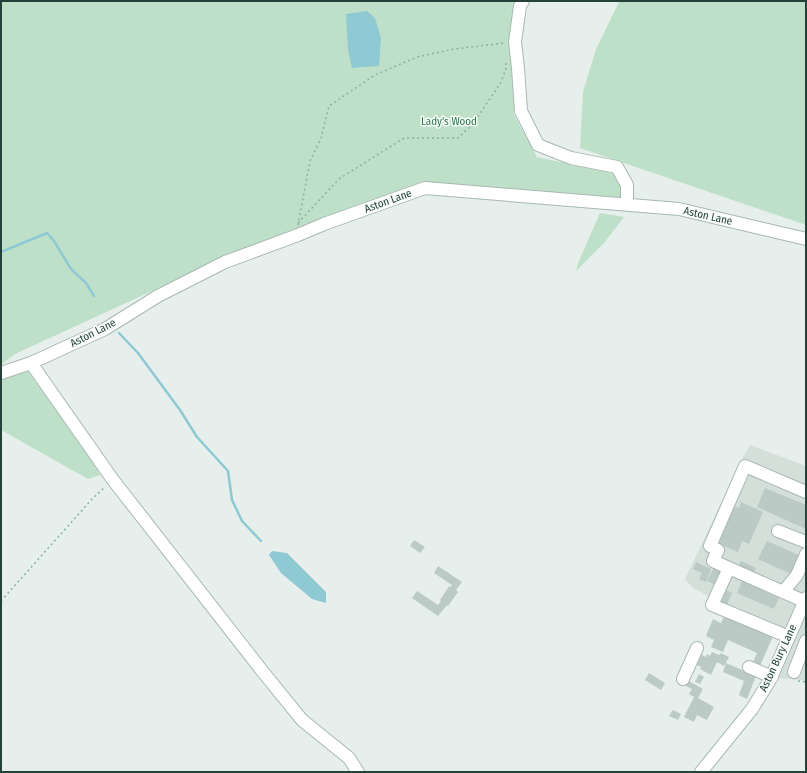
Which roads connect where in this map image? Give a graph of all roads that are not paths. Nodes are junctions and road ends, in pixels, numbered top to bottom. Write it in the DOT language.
graph roads {
  1 [pos="523,1"];
  2 [pos="627,205"];
  3 [pos="806,239"];
  4 [pos="31,363"];
  5 [pos="1,373"];
  6 [pos="806,492"];
  7 [pos="778,531"];
  8 [pos="806,542"];
  9 [pos="806,554"];
  10 [pos="729,568"];
  11 [pos="783,592"];
  12 [pos="806,600"];
  13 [pos="789,637"];
  14 [pos="806,641"];
  15 [pos="697,648"];
  16 [pos="749,668"];
  17 [pos="794,672"];
  18 [pos="772,676"];
  19 [pos="683,679"];
  20 [pos="358,772"];
  21 [pos="701,772"];
  1 -- 2 [label="street"];
  2 -- 3 [label="street, Aston Lane"];
  2 -- 4 [label="street, Aston Lane"];
  4 -- 5 [label="street, Aston Lane"];
  4 -- 20 [label="street"];
  6 -- 10 [label="street"];
  7 -- 8 [label="street"];
  9 -- 11 [label="street"];
  10 -- 11 [label="street"];
  10 -- 13 [label="street"];
  11 -- 12 [label="street"];
  12 -- 13 [label="street, Aston Bury Lane"];
  13 -- 18 [label="street, Aston Bury Lane"];
  14 -- 17 [label="street"];
  15 -- 19 [label="street"];
  16 -- 18 [label="street"];
  18 -- 21 [label="street, Aston Bury Lane"];
}
